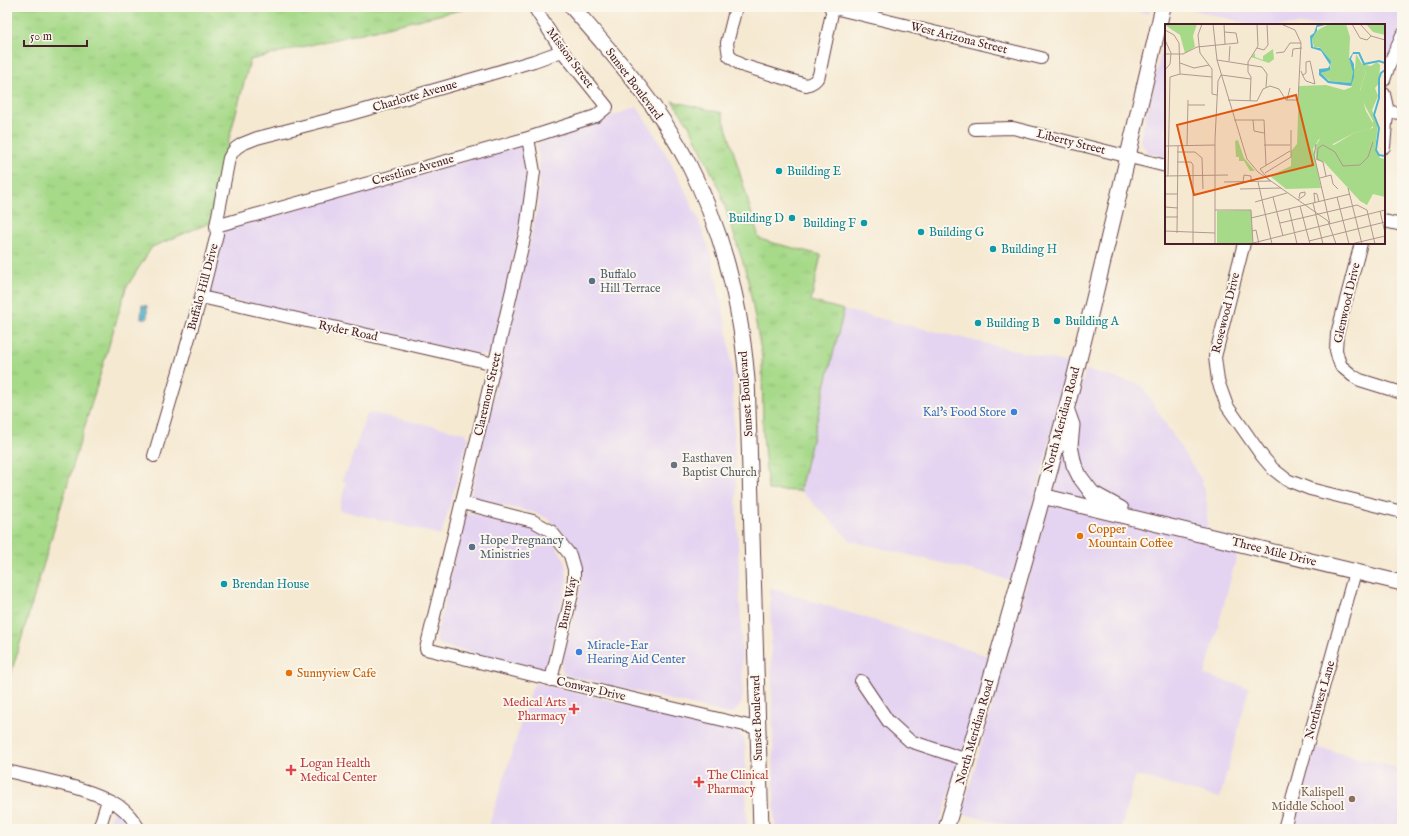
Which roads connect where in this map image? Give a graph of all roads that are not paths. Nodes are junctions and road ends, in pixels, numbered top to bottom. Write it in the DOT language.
graph roads {
  1 [pos="534,7"];
  2 [pos="572,7"];
  3 [pos="736,7"];
  4 [pos="832,7"];
  5 [pos="1163,7"];
  6 [pos="1402,35"];
  7 [pos="562,51"];
  8 [pos="1041,58"];
  9 [pos="1385,77"];
  10 [pos="1385,98"];
  11 [pos="607,107"];
  12 [pos="1388,112"];
  13 [pos="1402,114"];
  14 [pos="975,129"];
  15 [pos="1385,135"];
  16 [pos="266,136"];
  17 [pos="528,138"];
  18 [pos="1128,156"];
  19 [pos="1165,166"];
  20 [pos="1385,220"];
  21 [pos="1402,225"];
  22 [pos="216,226"];
  23 [pos="1244,244"];
  24 [pos="1361,244"];
  25 [pos="202,297"];
  26 [pos="495,364"];
  27 [pos="1402,393"];
  28 [pos="1066,408"];
  29 [pos="154,456"];
  30 [pos="1042,496"];
  31 [pos="462,503"];
  32 [pos="1402,512"];
  33 [pos="1145,520"];
  34 [pos="1355,572"];
  35 [pos="1402,583"];
  36 [pos="426,649"];
  37 [pos="551,680"];
  38 [pos="862,681"];
  39 [pos="757,728"];
  40 [pos="967,760"];
  41 [pos="7,771"];
  42 [pos="108,800"];
  43 [pos="99,829"];
  44 [pos="139,829"];
  45 [pos="761,829"];
  46 [pos="946,829"];
  47 [pos="1284,829"];
  1 -- 7 [label="street, Mission Street"];
  2 -- 39 [label="main road, Sunset Boulevard"];
  3 -- 4 [label="street"];
  4 -- 8 [label="street, West Arizona Street"];
  5 -- 18 [label="main road, North Meridian Road"];
  6 -- 9 [label="street"];
  7 -- 11 [label="street, Mission Street"];
  7 -- 16 [label="street, Charlotte Avenue"];
  10 -- 12 [label="street"];
  11 -- 17 [label="street, Crestline Avenue"];
  12 -- 13 [label="street"];
  12 -- 15 [label="street"];
  14 -- 18 [label="street, Liberty Street"];
  16 -- 22 [label="street, Buffalo Hill Drive"];
  17 -- 22 [label="street, Crestline Avenue"];
  17 -- 26 [label="street, Claremont Street"];
  18 -- 19 [label="street, Liberty Street"];
  18 -- 28 [label="main road, North Meridian Road"];
  20 -- 21 [label="street"];
  22 -- 25 [label="street, Buffalo Hill Drive"];
  23 -- 32 [label="street, Rosewood Drive"];
  24 -- 27 [label="street, Glenwood Drive"];
  25 -- 26 [label="street, Ryder Road"];
  25 -- 29 [label="street, Buffalo Hill Drive"];
  26 -- 31 [label="street, Claremont Street"];
  28 -- 30 [label="main road, North Meridian Road"];
  28 -- 33 [label="main road, Three Mile Drive"];
  30 -- 33 [label="main road, Three Mile Drive"];
  30 -- 40 [label="main road, North Meridian Road"];
  31 -- 36 [label="street, Claremont Street"];
  31 -- 37 [label="street, Burns Way"];
  33 -- 34 [label="main road, Three Mile Drive"];
  34 -- 35 [label="main road, Three Mile Drive"];
  34 -- 47 [label="street, Northwest Lane"];
  36 -- 37 [label="street, Conway Drive"];
  37 -- 39 [label="street, Conway Drive"];
  38 -- 40 [label="street"];
  39 -- 45 [label="main road, Sunset Boulevard"];
  40 -- 46 [label="main road, North Meridian Road"];
  41 -- 42 [label="street"];
  42 -- 43 [label="street"];
  42 -- 44 [label="street"];
}
